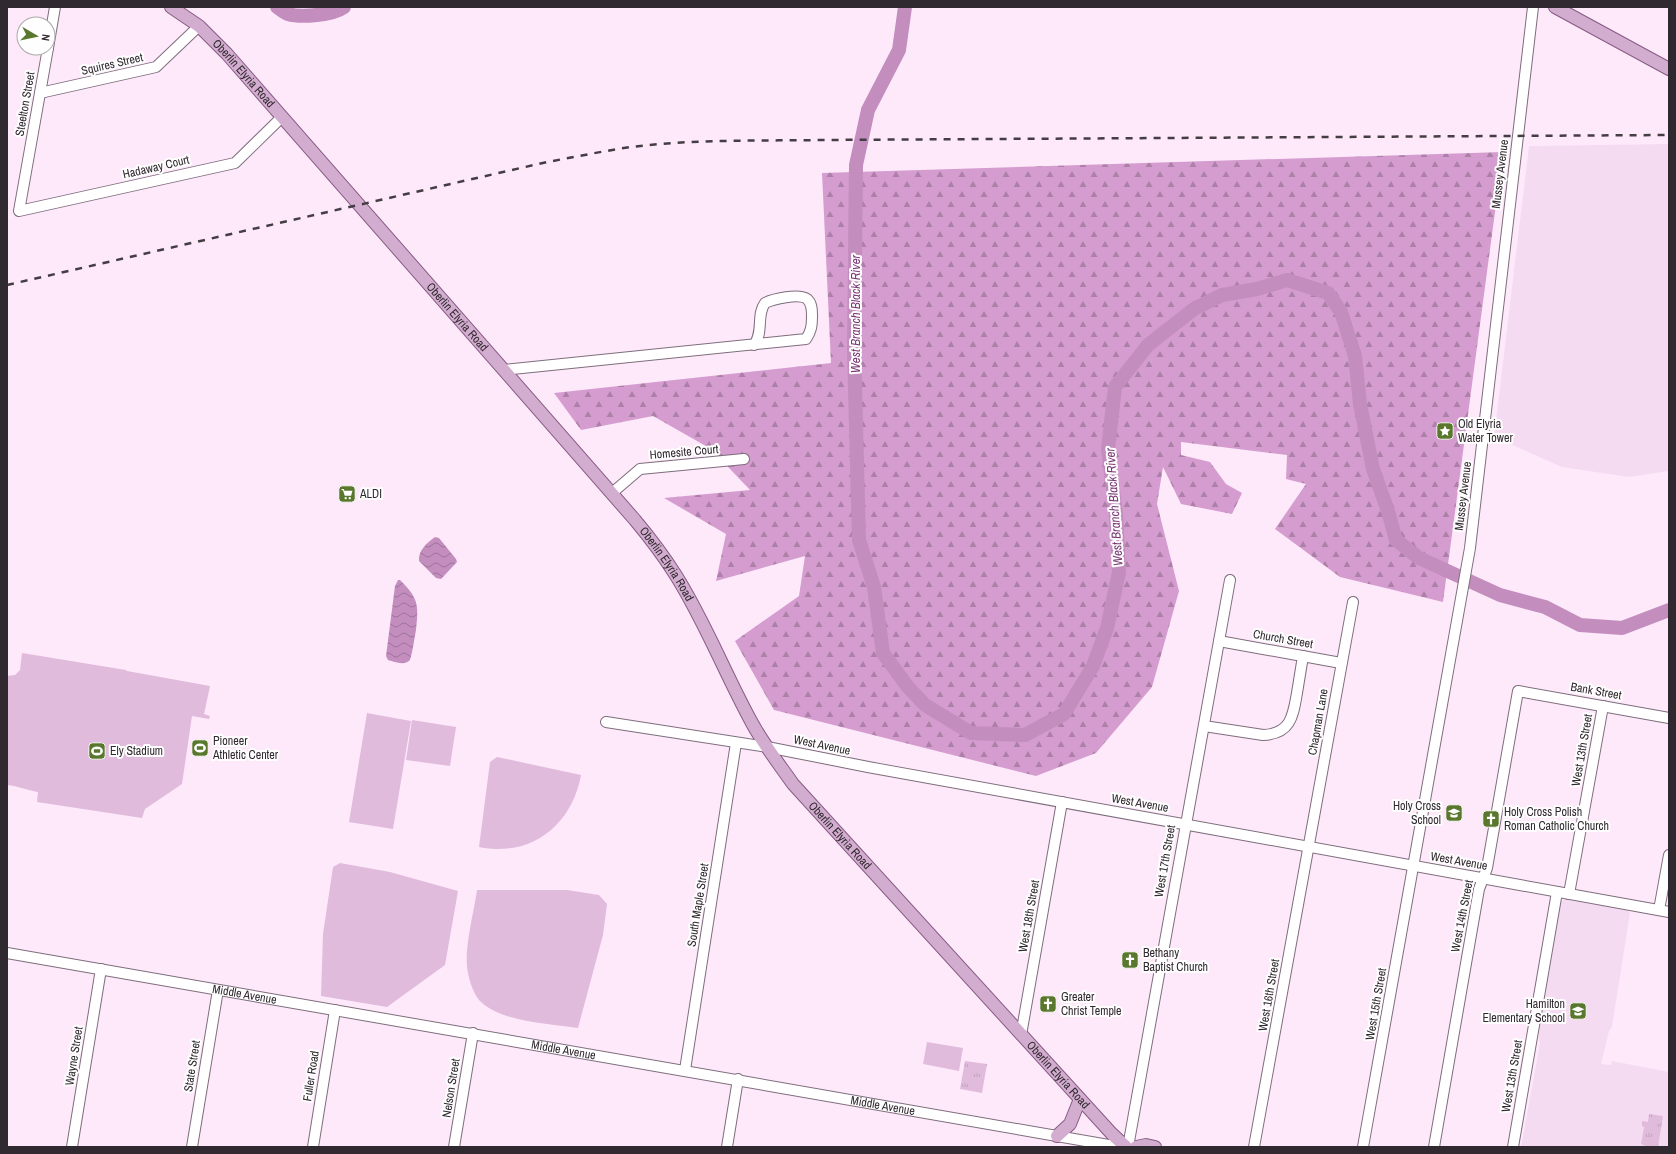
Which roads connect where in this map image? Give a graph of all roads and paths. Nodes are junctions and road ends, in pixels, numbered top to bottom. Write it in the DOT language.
graph roads {
  1 [pos="171,7"];
  2 [pos="1533,7"];
  3 [pos="1555,7"];
  4 [pos="199,26"];
  5 [pos="47,56"];
  6 [pos="1669,69"];
  7 [pos="40,93"];
  8 [pos="282,117"];
  9 [pos="19,211"];
  10 [pos="754,345"];
  11 [pos="504,370"];
  12 [pos="744,459"];
  13 [pos="612,493"];
  14 [pos="1230,580"];
  15 [pos="1353,602"];
  16 [pos="1220,641"];
  17 [pos="1303,656"];
  18 [pos="1341,663"];
  19 [pos="1518,691"];
  20 [pos="1603,706"];
  21 [pos="1669,718"];
  22 [pos="606,722"];
  23 [pos="1204,726"];
  24 [pos="736,743"];
  25 [pos="767,747"];
  26 [pos="1062,802"];
  27 [pos="1185,824"];
  28 [pos="1310,847"];
  29 [pos="1669,855"];
  30 [pos="1414,866"];
  31 [pos="1482,878"];
  32 [pos="1557,892"];
  33 [pos="1569,894"];
  34 [pos="1664,911"];
  35 [pos="7,953"];
  36 [pos="101,969"];
  37 [pos="218,990"];
  38 [pos="335,1010"];
  39 [pos="472,1033"];
  40 [pos="1021,1035"];
  41 [pos="685,1070"];
  42 [pos="738,1080"];
  43 [pos="1080,1099"];
  44 [pos="1057,1136"];
  45 [pos="72,1147"];
  46 [pos="192,1147"];
  47 [pos="313,1147"];
  48 [pos="454,1147"];
  49 [pos="726,1147"];
  50 [pos="1120,1147"];
  51 [pos="1127,1147"];
  52 [pos="1136,1147"];
  53 [pos="1155,1147"];
  54 [pos="1254,1147"];
  55 [pos="1363,1147"];
  56 [pos="1434,1147"];
  57 [pos="1513,1147"];
  1 -- 4 [label="main road, Oberlin Elyria Road"];
  2 -- 30 [label="street, Mussey Avenue"];
  3 -- 6 [label="main road"];
  4 -- 7 [label="street, Squires Street"];
  4 -- 8 [label="main road, Oberlin Elyria Road"];
  5 -- 7 [label="street, Steelton Street"];
  7 -- 9 [label="street, Steelton Street"];
  8 -- 9 [label="street, Hadaway Court"];
  8 -- 11 [label="main road, Oberlin Elyria Road"];
  10 -- 10 [label="street"];
  10 -- 11 [label="street"];
  11 -- 13 [label="main road, Oberlin Elyria Road"];
  12 -- 13 [label="street, Homesite Court"];
  13 -- 25 [label="main road, Oberlin Elyria Road"];
  14 -- 16 [label="street, West 17th Street"];
  15 -- 18 [label="street, Chapman Lane"];
  16 -- 17 [label="street, Church Street"];
  16 -- 23 [label="street, West 17th Street"];
  17 -- 18 [label="street, Church Street"];
  17 -- 23 [label="street"];
  18 -- 28 [label="street, Chapman Lane"];
  19 -- 20 [label="street, Bank Street"];
  19 -- 31 [label="street, West 14th Street"];
  20 -- 21 [label="street, Bank Street"];
  20 -- 33 [label="street, West 13th Street"];
  22 -- 24 [label="street, West Avenue"];
  23 -- 27 [label="street, West 17th Street"];
  24 -- 25 [label="street, West Avenue"];
  24 -- 41 [label="street, South Maple Street"];
  25 -- 26 [label="street, West Avenue"];
  25 -- 40 [label="main road, Oberlin Elyria Road"];
  26 -- 27 [label="street, West Avenue"];
  26 -- 40 [label="street, West 18th Street"];
  27 -- 28 [label="street, West Avenue"];
  27 -- 51 [label="street, West 17th Street"];
  28 -- 30 [label="street, West Avenue"];
  28 -- 54 [label="street, West 16th Street"];
  29 -- 34 [label="street"];
  30 -- 31 [label="street, West Avenue"];
  30 -- 55 [label="street, West 15th Street"];
  31 -- 32 [label="street, West Avenue"];
  31 -- 56 [label="street, West 14th Street"];
  32 -- 33 [label="street, West Avenue"];
  32 -- 57 [label="street, West 13th Street"];
  33 -- 34 [label="street, West Avenue"];
  35 -- 36 [label="street, Middle Avenue"];
  36 -- 37 [label="street, Middle Avenue"];
  36 -- 45 [label="street, Wayne Street"];
  37 -- 38 [label="street, Middle Avenue"];
  37 -- 46 [label="street, State Street"];
  38 -- 39 [label="street, Middle Avenue"];
  38 -- 47 [label="street, Fuller Road"];
  39 -- 41 [label="street, Middle Avenue"];
  39 -- 48 [label="street, Nelson Street"];
  40 -- 43 [label="main road, Oberlin Elyria Road"];
  41 -- 42 [label="street, Middle Avenue"];
  42 -- 44 [label="street, Middle Avenue"];
  42 -- 49 [label="street"];
  43 -- 44 [label="main road"];
  43 -- 51 [label="main road, Oberlin Elyria Road"];
  44 -- 50 [label="street, Middle Avenue"];
  52 -- 53 [label="main road"];
}
